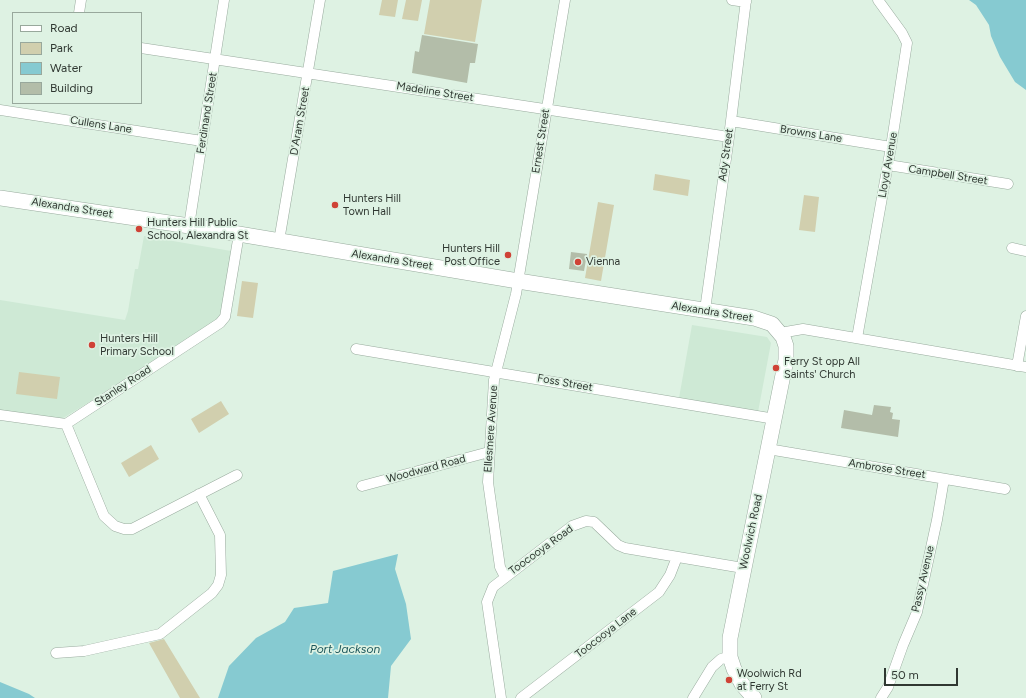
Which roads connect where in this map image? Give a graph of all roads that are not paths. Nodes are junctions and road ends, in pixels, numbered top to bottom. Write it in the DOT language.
graph roads {
  1 [pos="81,0"];
  2 [pos="224,0"];
  3 [pos="320,0"];
  4 [pos="565,0"];
  5 [pos="732,0"];
  6 [pos="878,0"];
  7 [pos="746,1"];
  8 [pos="79,12"];
  9 [pos="142,48"];
  10 [pos="215,59"];
  11 [pos="308,73"];
  12 [pos="546,109"];
  13 [pos="0,110"];
  14 [pos="731,121"];
  15 [pos="729,137"];
  16 [pos="202,141"];
  17 [pos="891,147"];
  18 [pos="888,165"];
  19 [pos="1008,184"];
  20 [pos="0,198"];
  21 [pos="189,226"];
  22 [pos="239,234"];
  23 [pos="279,241"];
  24 [pos="1012,248"];
  25 [pos="1026,251"];
  26 [pos="518,281"];
  27 [pos="704,310"];
  28 [pos="1026,316"];
  29 [pos="780,333"];
  30 [pos="857,338"];
  31 [pos="356,349"];
  32 [pos="1022,366"];
  33 [pos="497,371"];
  34 [pos="0,415"];
  35 [pos="775,419"];
  36 [pos="66,424"];
  37 [pos="768,449"];
  38 [pos="489,452"];
  39 [pos="236,474"];
  40 [pos="944,479"];
  41 [pos="362,486"];
  42 [pos="1005,489"];
  43 [pos="199,494"];
  44 [pos="677,557"];
  45 [pos="743,568"];
  46 [pos="505,577"];
  47 [pos="56,653"];
  48 [pos="730,657"];
  49 [pos="501,698"];
  50 [pos="521,698"];
  51 [pos="693,698"];
  52 [pos="754,698"];
  53 [pos="881,698"];
  1 -- 8 [label="street"];
  2 -- 10 [label="street, Ferdinand Street"];
  3 -- 11 [label="street, D'Aram Street"];
  4 -- 12 [label="street, Ernest Street"];
  5 -- 7 [label="street"];
  6 -- 17 [label="street, Lloyd Avenue"];
  7 -- 14 [label="street, Ady Street"];
  9 -- 10 [label="street, Madeline Street"];
  10 -- 11 [label="street, Madeline Street"];
  10 -- 16 [label="street, Ferdinand Street"];
  11 -- 12 [label="street, Madeline Street"];
  11 -- 23 [label="street, D'Aram Street"];
  12 -- 15 [label="street, Madeline Street"];
  12 -- 26 [label="street, Ernest Street"];
  13 -- 16 [label="street, Cullens Lane"];
  14 -- 15 [label="street, Ady Street"];
  14 -- 17 [label="street, Browns Lane"];
  15 -- 27 [label="street, Ady Street"];
  16 -- 21 [label="street, Ferdinand Street"];
  17 -- 18 [label="street, Lloyd Avenue"];
  18 -- 19 [label="street, Campbell Street"];
  18 -- 30 [label="street, Lloyd Avenue"];
  20 -- 21 [label="street, Alexandra Street"];
  21 -- 22 [label="street, Alexandra Street"];
  22 -- 23 [label="street, Alexandra Street"];
  22 -- 36 [label="street, Stanley Road"];
  23 -- 26 [label="street, Alexandra Street"];
  24 -- 25 [label="street"];
  26 -- 27 [label="street, Alexandra Street"];
  26 -- 33 [label="street, Ellesmere Avenue"];
  27 -- 29 [label="street, Alexandra Street"];
  28 -- 32 [label="street"];
  29 -- 30 [label="street"];
  29 -- 35 [label="street, Woolwich Road"];
  30 -- 32 [label="street"];
  31 -- 33 [label="street, Foss Street"];
  33 -- 35 [label="street, Foss Street"];
  33 -- 38 [label="street, Ellesmere Avenue"];
  34 -- 36 [label="street"];
  35 -- 37 [label="street, Woolwich Road"];
  36 -- 43 [label="street"];
  37 -- 40 [label="street, Ambrose Street"];
  37 -- 45 [label="street, Woolwich Road"];
  38 -- 41 [label="street, Woodward Road"];
  38 -- 46 [label="street, Ellesmere Avenue"];
  39 -- 43 [label="street"];
  40 -- 42 [label="street, Ambrose Street"];
  40 -- 53 [label="street, Passy Avenue"];
  43 -- 47 [label="street"];
  44 -- 45 [label="street, Toocooya Road"];
  44 -- 46 [label="street, Toocooya Road"];
  44 -- 50 [label="street, Toocooya Lane"];
  45 -- 48 [label="street, Woolwich Road"];
  46 -- 49 [label="street, Toocooya Road"];
  48 -- 51 [label="street"];
  48 -- 52 [label="street, Woolwich Road"];
}
